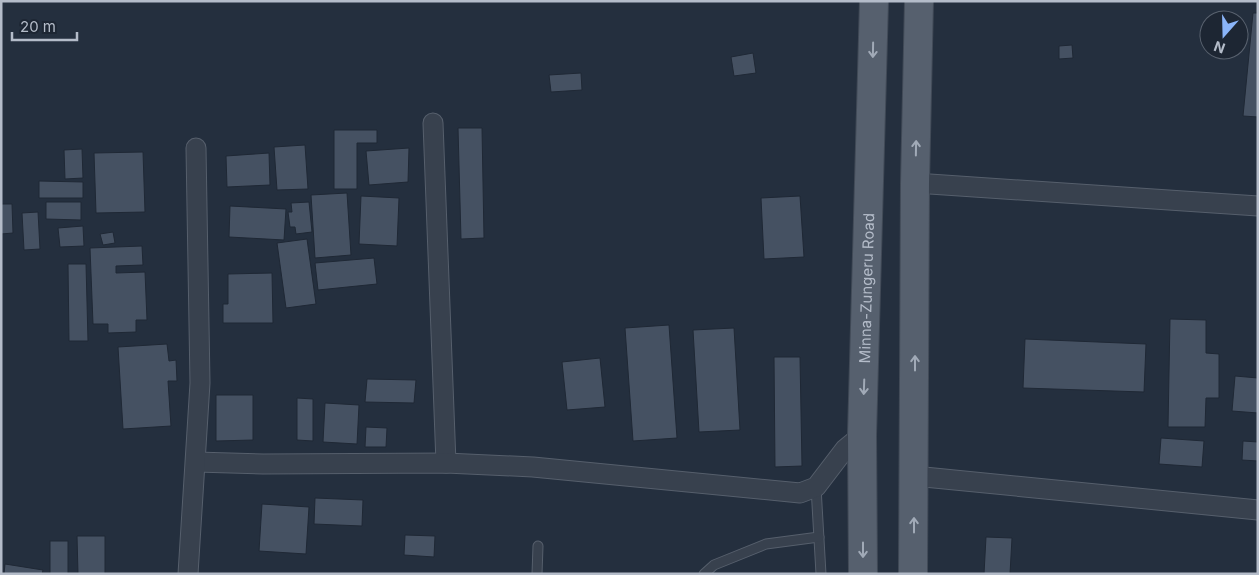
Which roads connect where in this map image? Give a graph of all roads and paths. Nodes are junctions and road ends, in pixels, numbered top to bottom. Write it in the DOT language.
graph roads {
  1 [pos="874,1"];
  2 [pos="919,1"];
  3 [pos="433,123"];
  4 [pos="196,148"];
  5 [pos="915,183"];
  6 [pos="1258,206"];
  7 [pos="862,435"];
  8 [pos="196,462"];
  9 [pos="446,463"];
  10 [pos="914,476"];
  11 [pos="816,487"];
  12 [pos="1258,510"];
  13 [pos="819,537"];
  14 [pos="538,546"];
  15 [pos="188,574"];
  16 [pos="537,574"];
  17 [pos="704,574"];
  18 [pos="821,574"];
  19 [pos="863,574"];
  20 [pos="914,574"];
  1 -- 7 [label="main road, Minna-Zungeru Road, one-way"];
  5 -- 2 [label="main road, one-way"];
  3 -- 9 [label="street"];
  4 -- 8 [label="street"];
  5 -- 6 [label="street"];
  10 -- 5 [label="main road, one-way"];
  7 -- 11 [label="street"];
  7 -- 19 [label="main road, Minna-Zungeru Road, one-way"];
  8 -- 9 [label="street"];
  8 -- 15 [label="street"];
  9 -- 11 [label="street"];
  10 -- 12 [label="street"];
  20 -- 10 [label="main road, one-way"];
  11 -- 13 [label="lane"];
  13 -- 17 [label="lane"];
  13 -- 18 [label="lane"];
  14 -- 16 [label="lane"];
}
